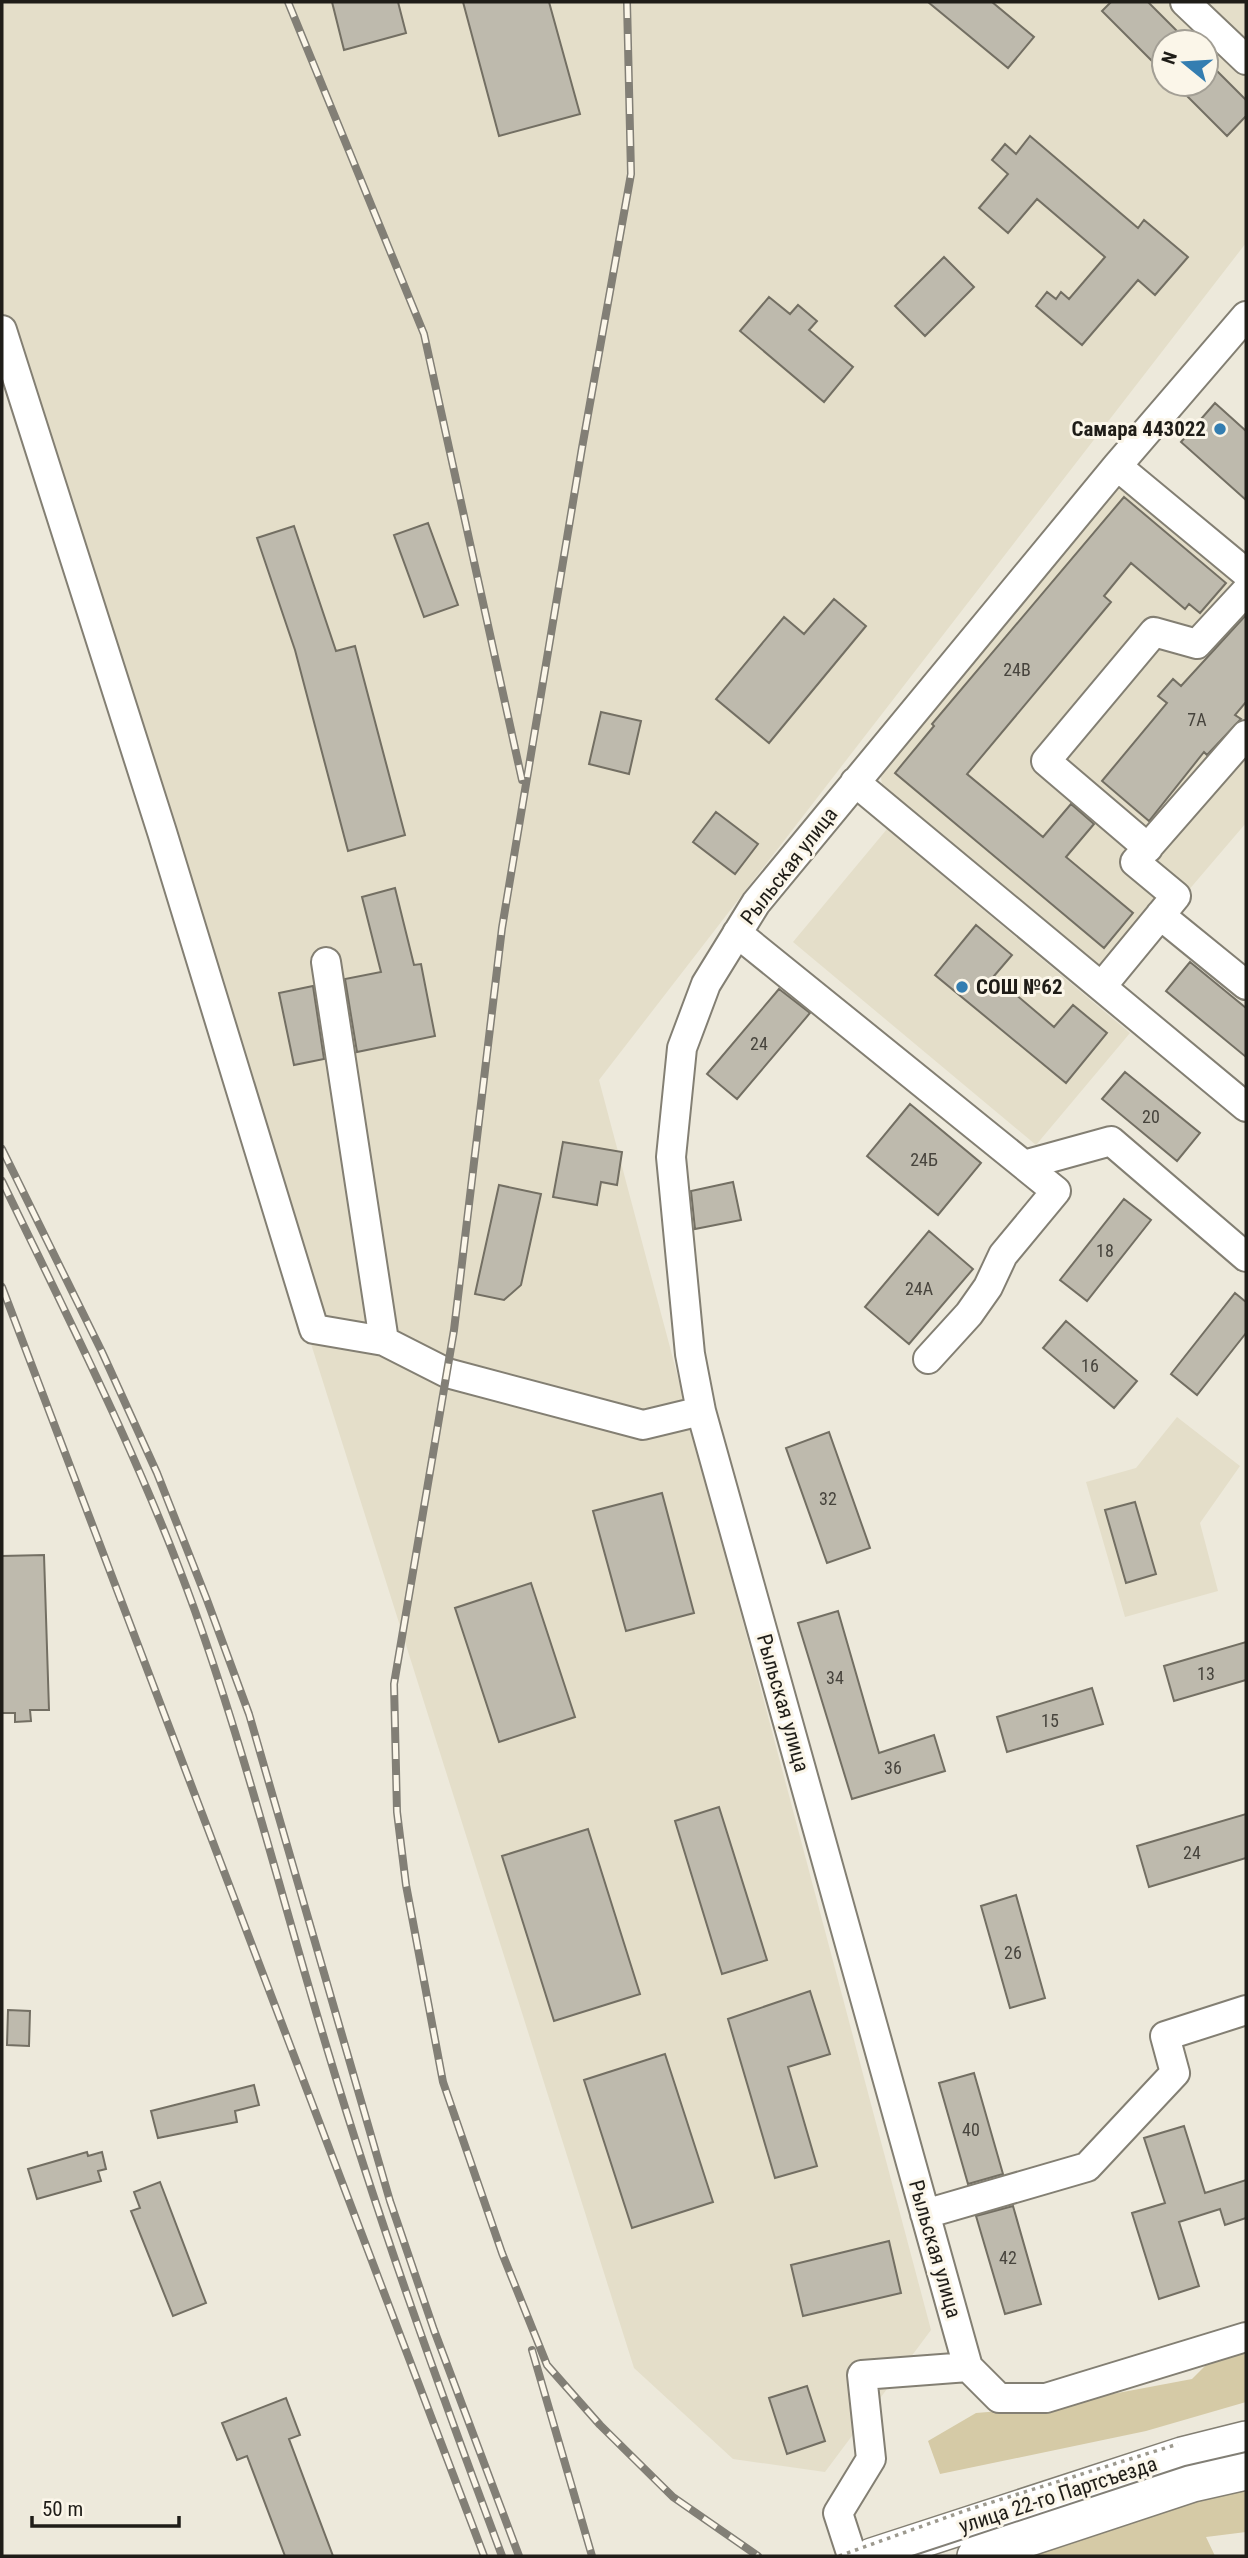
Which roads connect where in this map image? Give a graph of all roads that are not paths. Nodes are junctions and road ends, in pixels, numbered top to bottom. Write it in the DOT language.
graph roads {
  1 [pos="1185,2"];
  2 [pos="1246,60"];
  3 [pos="1246,316"];
  4 [pos="2,330"];
  5 [pos="1117,466"];
  6 [pos="1246,573"];
  7 [pos="1246,591"];
  8 [pos="1246,735"];
  9 [pos="855,782"];
  10 [pos="1148,848"];
  11 [pos="1160,915"];
  12 [pos="737,933"];
  13 [pos="326,962"];
  14 [pos="1246,985"];
  15 [pos="1102,986"];
  16 [pos="1246,1107"];
  17 [pos="1024,1165"];
  18 [pos="1246,1257"];
  19 [pos="384,1341"];
  20 [pos="928,1359"];
  21 [pos="701,1411"];
  22 [pos="1246,2010"];
  23 [pos="925,2214"];
  24 [pos="1246,2337"];
  25 [pos="968,2367"];
  26 [pos="1246,2440"];
  27 [pos="1184,2461"];
  28 [pos="1246,2472"];
  29 [pos="852,2556"];
  30 [pos="872,2556"];
  31 [pos="975,2556"];
  1 -- 2 [label="street"];
  3 -- 5 [label="street, Рыльская улица"];
  4 -- 19 [label="street"];
  5 -- 6 [label="street"];
  5 -- 9 [label="street, Рыльская улица"];
  7 -- 10 [label="street"];
  8 -- 10 [label="street"];
  9 -- 12 [label="street, Рыльская улица"];
  9 -- 15 [label="street"];
  10 -- 11 [label="street"];
  11 -- 14 [label="street"];
  11 -- 15 [label="street"];
  12 -- 17 [label="street"];
  12 -- 21 [label="street, Рыльская улица"];
  13 -- 19 [label="street"];
  15 -- 16 [label="street"];
  17 -- 18 [label="street"];
  17 -- 20 [label="street"];
  19 -- 21 [label="street"];
  21 -- 23 [label="street, Рыльская улица"];
  22 -- 23 [label="street"];
  23 -- 25 [label="street, Рыльская улица"];
  24 -- 25 [label="street, Рыльская улица"];
  25 -- 29 [label="street"];
  26 -- 27 [label="main road, улица 22-го Партсъезда"];
  27 -- 28 [label="main road, улица 22-го Партсъезда"];
  27 -- 30 [label="main road, улица 22-го Партсъезда"];
  27 -- 31 [label="main road, улица 22-го Партсъезда"];
}
